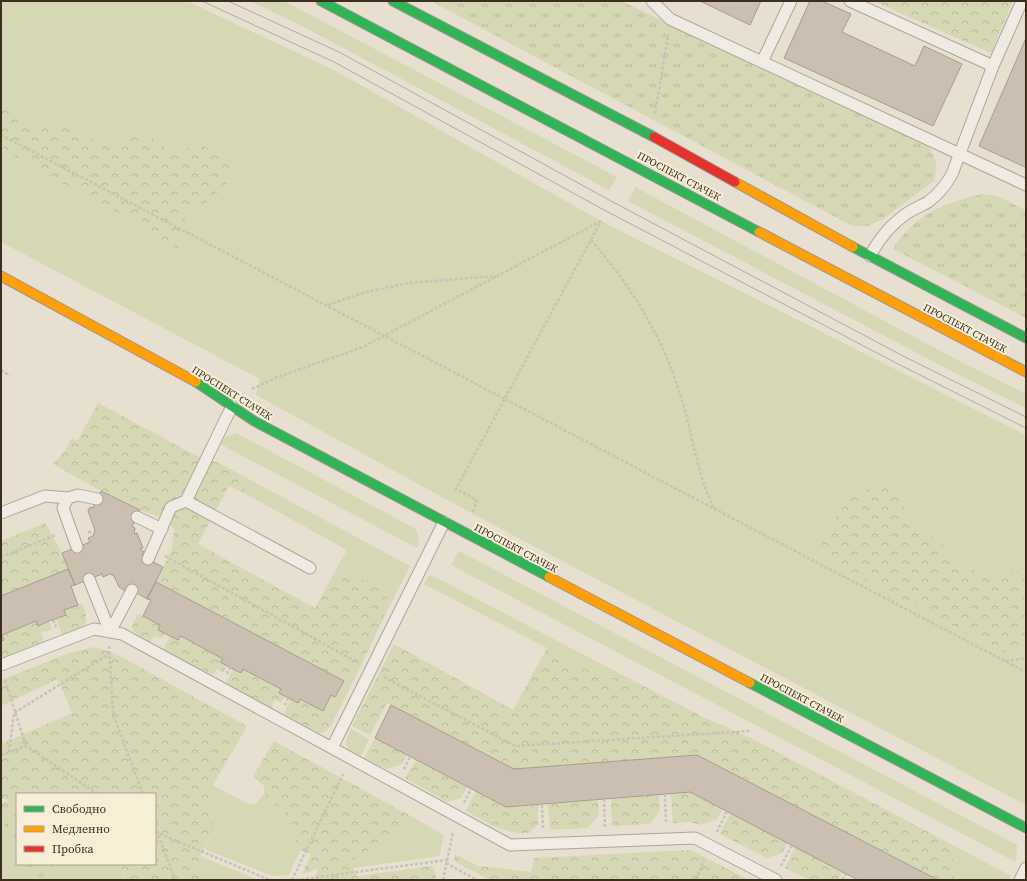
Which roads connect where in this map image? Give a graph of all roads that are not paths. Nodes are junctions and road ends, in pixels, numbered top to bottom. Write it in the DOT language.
graph roads {
  1 [pos="321,1"];
  2 [pos="392,1"];
  3 [pos="791,1"];
  4 [pos="850,1"];
  5 [pos="1022,1"];
  6 [pos="657,3"];
  7 [pos="762,62"];
  8 [pos="993,66"];
  9 [pos="961,153"];
  10 [pos="1026,185"];
  11 [pos="870,256"];
  12 [pos="1,276"];
  13 [pos="1026,338"];
  14 [pos="1026,372"];
  15 [pos="232,406"];
  16 [pos="68,498"];
  17 [pos="97,499"];
  18 [pos="186,501"];
  19 [pos="1,514"];
  20 [pos="137,517"];
  21 [pos="444,522"];
  22 [pos="162,529"];
  23 [pos="77,547"];
  24 [pos="150,554"];
  25 [pos="310,568"];
  26 [pos="90,579"];
  27 [pos="132,590"];
  28 [pos="110,632"];
  29 [pos="2,670"];
  30 [pos="332,748"];
  31 [pos="1026,828"];
  32 [pos="1026,868"];
  33 [pos="775,879"];
  34 [pos="1020,880"];
  1 -- 14 [label="main road, ПРОСПЕКТ СТАЧЕК"];
  2 -- 11 [label="main road, ПРОСПЕКТ СТАЧЕК"];
  3 -- 7 [label="lane"];
  4 -- 8 [label="lane"];
  5 -- 8 [label="lane"];
  6 -- 7 [label="lane"];
  7 -- 9 [label="lane"];
  8 -- 9 [label="lane"];
  9 -- 10 [label="lane"];
  9 -- 11 [label="lane"];
  11 -- 13 [label="main road, ПРОСПЕКТ СТАЧЕК"];
  12 -- 15 [label="main road, ПРОСПЕКТ СТАЧЕК"];
  15 -- 18 [label="lane"];
  15 -- 21 [label="main road, ПРОСПЕКТ СТАЧЕК"];
  16 -- 17 [label="lane"];
  16 -- 19 [label="lane"];
  16 -- 23 [label="lane"];
  18 -- 22 [label="lane"];
  18 -- 25 [label="lane"];
  20 -- 22 [label="lane"];
  21 -- 30 [label="lane"];
  21 -- 31 [label="main road, ПРОСПЕКТ СТАЧЕК"];
  22 -- 24 [label="lane"];
  26 -- 28 [label="lane"];
  27 -- 28 [label="lane"];
  28 -- 29 [label="lane"];
  28 -- 30 [label="lane"];
  30 -- 33 [label="lane"];
  32 -- 34 [label="lane"];
}
